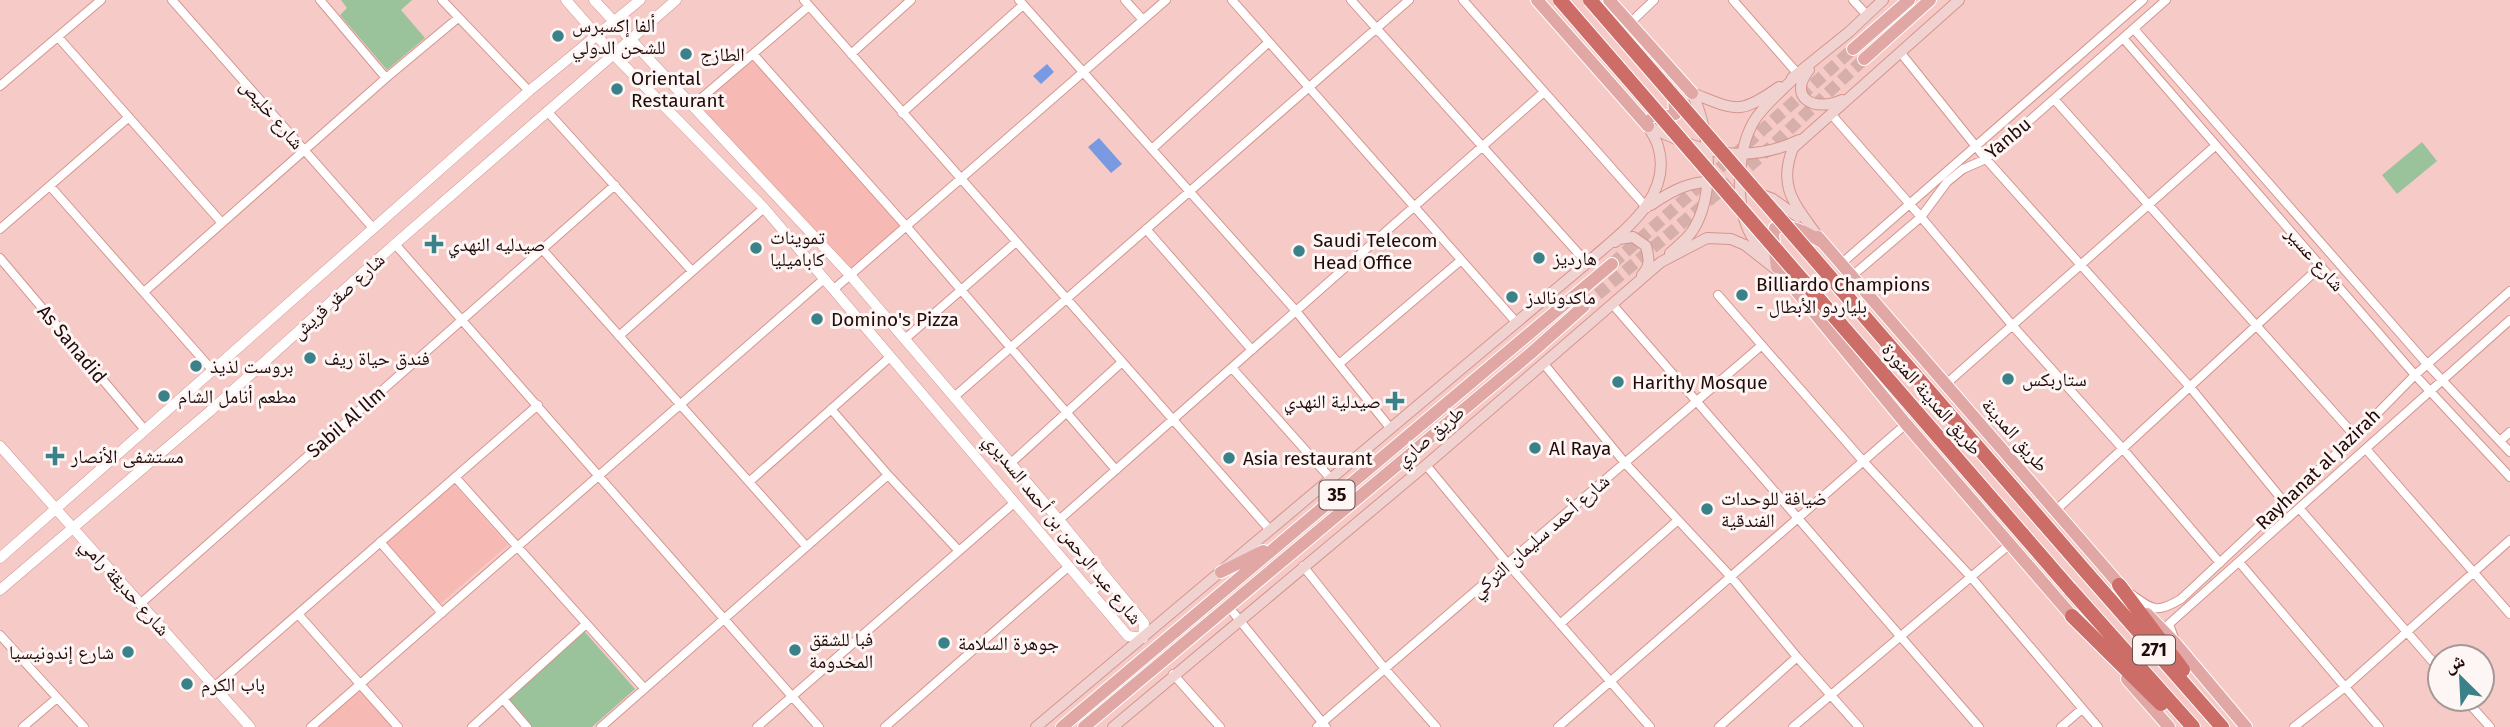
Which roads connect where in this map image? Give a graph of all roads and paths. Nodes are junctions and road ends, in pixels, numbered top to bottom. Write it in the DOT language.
graph roads {
  1 [pos="101,0"];
  2 [pos="173,0"];
  3 [pos="320,0"];
  4 [pos="442,0"];
  5 [pos="566,0"];
  6 [pos="594,0"];
  7 [pos="640,0"];
  8 [pos="676,0"];
  9 [pos="911,0"];
  10 [pos="1125,0"];
  11 [pos="1166,0"];
  12 [pos="1232,0"];
  13 [pos="1351,0"];
  14 [pos="1409,0"];
  15 [pos="1463,0"];
  16 [pos="1537,0"];
  17 [pos="1560,0"];
  18 [pos="1590,0"];
  19 [pos="1609,0"];
  20 [pos="1654,0"];
  21 [pos="1733,0"];
  22 [pos="1853,0"];
  23 [pos="1883,0"];
  24 [pos="1909,0"];
  25 [pos="1930,0"];
  26 [pos="1959,0"];
  27 [pos="2143,0"];
  28 [pos="2166,0"];
  29 [pos="806,3"];
  30 [pos="1021,3"];
  31 [pos="1866,14"];
  32 [pos="458,18"];
  33 [pos="1143,20"];
  34 [pos="613,22"];
  35 [pos="1629,24"];
  36 [pos="1377,28"];
  37 [pos="2134,29"];
  38 [pos="598,36"];
  39 [pos="1844,36"];
  40 [pos="58,37"];
  41 [pos="629,38"];
  42 [pos="2123,38"];
  43 [pos="1269,42"];
  44 [pos="1853,49"];
  45 [pos="1900,52"];
  46 [pos="613,54"];
  47 [pos="851,54"];
  48 [pos="754,55"];
  49 [pos="1864,59"];
  50 [pos="1662,60"];
  51 [pos="1880,70"];
  52 [pos="1083,72"];
  53 [pos="1798,74"];
  54 [pos="386,78"];
  55 [pos="1,83"];
  56 [pos="1309,87"];
  57 [pos="528,91"];
  58 [pos="1544,92"];
  59 [pos="1692,93"];
  60 [pos="2054,99"];
  61 [pos="1626,101"];
  62 [pos="692,106"];
  63 [pos="547,111"];
  64 [pos="902,113"];
  65 [pos="1831,114"];
  66 [pos="129,117"];
  67 [pos="1648,126"];
  68 [pos="1977,146"];
  69 [pos="2215,146"];
  70 [pos="1483,147"];
  71 [pos="1152,149"];
  72 [pos="1709,150"];
  73 [pos="305,152"];
  74 [pos="1743,155"];
  75 [pos="1986,159"];
  76 [pos="960,179"];
  77 [pos="1706,182"];
  78 [pos="615,185"];
  79 [pos="50,186"];
  80 [pos="1740,187"];
  81 [pos="1189,191"];
  82 [pos="2148,203"];
  83 [pos="1910,204"];
  84 [pos="764,208"];
  85 [pos="1414,208"];
  86 [pos="1647,208"];
  87 [pos="1921,216"];
  88 [pos="222,223"];
  89 [pos="906,226"];
  90 [pos="373,228"];
  91 [pos="0,229"];
  92 [pos="1146,229"];
  93 [pos="1820,239"];
  94 [pos="1016,242"];
  95 [pos="396,244"];
  96 [pos="542,249"];
  97 [pos="0,258"];
  98 [pos="1460,261"];
  99 [pos="1661,262"];
  100 [pos="1587,263"];
  101 [pos="1842,263"];
  102 [pos="1612,264"];
  103 [pos="2080,264"];
  104 [pos="2321,266"];
  105 [pos="692,271"];
  106 [pos="1781,272"];
  107 [pos="850,275"];
  108 [pos="1852,276"];
  109 [pos="824,279"];
  110 [pos="833,290"];
  111 [pos="961,290"];
  112 [pos="2510,291"];
  113 [pos="144,292"];
  114 [pos="1718,295"];
  115 [pos="1624,296"];
  116 [pos="1066,299"];
  117 [pos="1613,305"];
  118 [pos="1584,306"];
  119 [pos="1296,311"];
  120 [pos="463,319"];
  121 [pos="2510,320"];
  122 [pos="1516,323"];
  123 [pos="2257,324"];
  124 [pos="2011,325"];
  125 [pos="619,335"];
  126 [pos="905,340"];
  127 [pos="1762,345"];
  128 [pos="1011,348"];
  129 [pos="1252,350"];
  130 [pos="890,357"];
  131 [pos="1122,362"];
  132 [pos="1339,364"];
  133 [pos="1544,364"];
  134 [pos="2427,364"];
  135 [pos="1231,368"];
  136 [pos="213,371"];
  137 [pos="2415,375"];
  138 [pos="2442,380"];
  139 [pos="1946,384"];
  140 [pos="2190,387"];
  141 [pos="2431,391"];
  142 [pos="954,397"];
  143 [pos="1697,401"];
  144 [pos="680,404"];
  145 [pos="538,405"];
  146 [pos="831,409"];
  147 [pos="1067,412"];
  148 [pos="1174,419"];
  149 [pos="1906,424"];
  150 [pos="1391,429"];
  151 [pos="145,430"];
  152 [pos="2510,432"];
  153 [pos="2355,436"];
  154 [pos="2500,441"];
  155 [pos="0,446"];
  156 [pos="2123,449"];
  157 [pos="2366,449"];
  158 [pos="2510,452"];
  159 [pos="1863,461"];
  160 [pos="1011,463"];
  161 [pos="1625,463"];
  162 [pos="1426,465"];
  163 [pos="1116,470"];
  164 [pos="599,475"];
  165 [pos="888,475"];
  166 [pos="455,477"];
  167 [pos="2510,477"];
  168 [pos="1331,479"];
  169 [pos="749,482"];
  170 [pos="2284,502"];
  171 [pos="1014,503"];
  172 [pos="2299,508"];
  173 [pos="57,510"];
  174 [pos="2055,511"];
  175 [pos="1799,518"];
  176 [pos="1059,520"];
  177 [pos="1678,520"];
  178 [pos="72,527"];
  179 [pos="1270,530"];
  180 [pos="2510,540"];
  181 [pos="1282,541"];
  182 [pos="380,542"];
  183 [pos="2010,544"];
  184 [pos="806,546"];
  185 [pos="517,547"];
  186 [pos="959,551"];
  187 [pos="0,558"];
  188 [pos="2220,562"];
  189 [pos="2239,562"];
  190 [pos="1508,564"];
  191 [pos="1303,566"];
  192 [pos="1068,567"];
  193 [pos="1221,572"];
  194 [pos="2474,572"];
  195 [pos="1971,577"];
  196 [pos="1107,578"];
  197 [pos="1731,578"];
  198 [pos="2119,585"];
  199 [pos="0,590"];
  200 [pos="1090,592"];
  201 [pos="140,604"];
  202 [pos="1228,606"];
  203 [pos="442,613"];
  204 [pos="298,614"];
  205 [pos="2510,614"];
  206 [pos="2072,616"];
  207 [pos="723,618"];
  208 [pos="1240,620"];
  209 [pos="1560,624"];
  210 [pos="585,625"];
  211 [pos="2407,632"];
  212 [pos="0,635"];
  213 [pos="1902,637"];
  214 [pos="1143,638"];
  215 [pos="2176,643"];
  216 [pos="2426,654"];
  217 [pos="1797,657"];
  218 [pos="1385,669"];
  219 [pos="1173,674"];
  220 [pos="1611,681"];
  221 [pos="361,684"];
  222 [pos="214,687"];
  223 [pos="2345,687"];
  224 [pos="644,688"];
  225 [pos="1831,694"];
  226 [pos="792,696"];
  227 [pos="57,698"];
  228 [pos="503,699"];
  229 [pos="2082,709"];
  230 [pos="2478,713"];
  231 [pos="1322,725"];
  232 [pos="1434,726"];
  233 [pos="23,727"];
  234 [pos="84,727"];
  235 [pos="250,727"];
  236 [pos="311,727"];
  237 [pos="398,727"];
  238 [pos="471,727"];
  239 [pos="527,727"];
  240 [pos="601,727"];
  241 [pos="757,727"];
  242 [pos="819,727"];
  243 [pos="885,727"];
  244 [pos="1036,727"];
  245 [pos="1062,727"];
  246 [pos="1084,727"];
  247 [pos="1113,727"];
  248 [pos="1220,727"];
  249 [pos="1558,727"];
  250 [pos="1650,727"];
  251 [pos="1718,727"];
  252 [pos="1793,727"];
  253 [pos="1860,727"];
  254 [pos="1979,727"];
  255 [pos="2061,727"];
  256 [pos="2098,727"];
  257 [pos="2169,727"];
  258 [pos="2184,727"];
  259 [pos="2193,727"];
  260 [pos="2224,727"];
  261 [pos="2246,727"];
  262 [pos="2294,727"];
  263 [pos="2379,727"];
  264 [pos="2490,727"];
  1 -- 40 [label="street"];
  2 -- 73 [label="street, شارع خليص"];
  3 -- 54 [label="street"];
  4 -- 32 [label="street"];
  5 -- 38 [label="street, شارع عبد الرحمن بن أحمد السديري"];
  6 -- 34 [label="street, شارع عبد الرحمن بن أحمد السديري"];
  7 -- 34 [label="street, شارع صقر قريش"];
  8 -- 41 [label="street, شارع صقر قريش"];
  9 -- 47 [label="street"];
  10 -- 33 [label="street"];
  11 -- 33 [label="street"];
  12 -- 43 [label="street"];
  13 -- 36 [label="street"];
  14 -- 36 [label="street"];
  15 -- 58 [label="street"];
  16 -- 61 [label="main road"];
  17 -- 259 [label="highway, طريق المدينة المنورة / 271, bridge"];
  18 -- 260 [label="highway, طريق المدينة المنورة / 271, bridge"];
  19 -- 35 [label="main road"];
  20 -- 35 [label="street"];
  21 -- 53 [label="street"];
  22 -- 31 [label="street"];
  23 -- 31 [label="main road"];
  24 -- 44 [label="main road"];
  25 -- 49 [label="main road"];
  26 -- 45 [label="main road"];
  27 -- 68 [label="street, Yanbu"];
  28 -- 37 [label="street, Yanbu"];
  29 -- 47 [label="street"];
  29 -- 48 [label="street"];
  30 -- 52 [label="street"];
  30 -- 64 [label="street"];
  31 -- 39 [label="main road"];
  32 -- 54 [label="street"];
  32 -- 57 [label="street"];
  33 -- 52 [label="street"];
  34 -- 38 [label="street, شارع صقر قريش"];
  34 -- 41 [label="street, شارع عبد الرحمن بن أحمد السديري"];
  35 -- 50 [label="main road"];
  36 -- 56 [label="street"];
  36 -- 70 [label="street"];
  37 -- 42 [label="street, Yanbu"];
  37 -- 134 [label="street, شارع عسير"];
  38 -- 46 [label="street, شارع عبد الرحمن بن أحمد السديري"];
  38 -- 57 [label="street, شارع صقر قريش"];
  39 -- 51 [label="main road"];
  39 -- 53 [label="main road"];
  40 -- 55 [label="street"];
  40 -- 66 [label="street"];
  41 -- 46 [label="street, شارع صقر قريش"];
  41 -- 62 [label="street, شارع عبد الرحمن بن أحمد السديري"];
  42 -- 60 [label="street, Yanbu"];
  42 -- 69 [label="street, شارع عسير"];
  43 -- 56 [label="street"];
  43 -- 71 [label="street"];
  45 -- 51 [label="main road"];
  45 -- 68 [label="street"];
  46 -- 63 [label="street, شارع صقر قريش"];
  46 -- 84 [label="street, شارع عبد الرحمن بن أحمد السديري"];
  47 -- 64 [label="street"];
  48 -- 62 [label="street"];
  48 -- 89 [label="street"];
  50 -- 59 [label="main road"];
  50 -- 61 [label="main road"];
  51 -- 65 [label="main road"];
  52 -- 71 [label="street"];
  52 -- 76 [label="street"];
  53 -- 59 [label="main road"];
  53 -- 74 [label="main road"];
  54 -- 73 [label="street"];
  56 -- 81 [label="street"];
  56 -- 85 [label="street"];
  57 -- 90 [label="street, شارع صقر قريش"];
  58 -- 70 [label="street"];
  58 -- 86 [label="street"];
  59 -- 72 [label="main road"];
  60 -- 75 [label="street, Yanbu"];
  60 -- 82 [label="street"];
  61 -- 67 [label="main road"];
  62 -- 107 [label="street, شارع عبد الرحمن بن أحمد السديري"];
  63 -- 78 [label="street"];
  63 -- 95 [label="street, شارع صقر قريش"];
  64 -- 76 [label="street"];
  65 -- 74 [label="main road"];
  65 -- 83 [label="street"];
  65 -- 93 [label="main road"];
  66 -- 79 [label="street"];
  66 -- 88 [label="street"];
  67 -- 72 [label="main road"];
  67 -- 86 [label="main road"];
  68 -- 75 [label="street"];
  68 -- 83 [label="street, Yanbu"];
  69 -- 82 [label="street"];
  69 -- 104 [label="street, شارع عسير"];
  70 -- 85 [label="street"];
  70 -- 100 [label="street"];
  71 -- 81 [label="street"];
  72 -- 74 [label="main road"];
  72 -- 77 [label="main road"];
  73 -- 88 [label="street"];
  73 -- 90 [label="street, شارع خليص"];
  74 -- 80 [label="main road"];
  75 -- 87 [label="street, Yanbu"];
  75 -- 103 [label="street"];
  76 -- 89 [label="street"];
  76 -- 94 [label="street"];
  77 -- 80 [label="main road, طريق المدينة"];
  77 -- 86 [label="main road, طريق المدينة"];
  77 -- 99 [label="main road"];
  78 -- 96 [label="street, Sabil Al llm"];
  78 -- 105 [label="street"];
  79 -- 91 [label="street"];
  79 -- 113 [label="street"];
  80 -- 93 [label="main road, طريق المدينة"];
  80 -- 106 [label="main road"];
  81 -- 92 [label="street"];
  81 -- 119 [label="street"];
  82 -- 103 [label="street"];
  82 -- 123 [label="street"];
  83 -- 87 [label="street"];
  83 -- 101 [label="street, Yanbu"];
  84 -- 105 [label="street"];
  84 -- 109 [label="street, شارع عبد الرحمن بن أحمد السديري"];
  85 -- 98 [label="street"];
  85 -- 119 [label="street"];
  86 -- 100 [label="main road, طريق المدينة"];
  87 -- 108 [label="street, Yanbu"];
  87 -- 124 [label="street"];
  88 -- 113 [label="street"];
  89 -- 107 [label="street"];
  89 -- 111 [label="street"];
  90 -- 136 [label="street, شارع صقر قريش"];
  92 -- 116 [label="street"];
  92 -- 129 [label="street"];
  93 -- 101 [label="main road, طريق المدينة"];
  93 -- 106 [label="main road"];
  94 -- 111 [label="street"];
  94 -- 116 [label="street"];
  95 -- 120 [label="street"];
  95 -- 178 [label="street, شارع صقر قريش"];
  96 -- 120 [label="street, Sabil Al llm"];
  96 -- 125 [label="street"];
  97 -- 151 [label="street, As Sanadid"];
  98 -- 122 [label="street"];
  98 -- 132 [label="street"];
  99 -- 106 [label="main road, طريق صاري"];
  99 -- 115 [label="main road, طريق صاري"];
  100 -- 115 [label="main road"];
  100 -- 122 [label="main road"];
  101 -- 108 [label="main road, طريق المدينة"];
  102 -- 181 [label="main road, طريق صاري / 35"];
  103 -- 124 [label="street"];
  103 -- 140 [label="street"];
  104 -- 123 [label="street"];
  104 -- 137 [label="street, شارع عسير"];
  105 -- 125 [label="street"];
  106 -- 149 [label="main road"];
  107 -- 110 [label="street"];
  107 -- 126 [label="street, شارع عبد الرحمن بن أحمد السديري"];
  108 -- 139 [label="main road, طريق المدينة"];
  109 -- 110 [label="street, شارع عبد الرحمن بن أحمد السديري"];
  109 -- 144 [label="street"];
  110 -- 130 [label="street, شارع عبد الرحمن بن أحمد السديري"];
  111 -- 126 [label="street"];
  111 -- 128 [label="street"];
  112 -- 134 [label="street, Rayhanat al Jazirah"];
  113 -- 136 [label="street"];
  114 -- 127 [label="street"];
  115 -- 117 [label="main road, طريق صاري"];
  116 -- 128 [label="street"];
  116 -- 131 [label="street"];
  117 -- 133 [label="main road, طريق صاري"];
  117 -- 143 [label="street"];
  118 -- 202 [label="main road, طريق صاري / 35"];
  119 -- 129 [label="street"];
  119 -- 132 [label="street"];
  120 -- 145 [label="street"];
  120 -- 201 [label="street, Sabil Al llm"];
  121 -- 138 [label="street, Rayhanat al Jazirah"];
  122 -- 150 [label="main road"];
  123 -- 140 [label="street"];
  123 -- 153 [label="street"];
  124 -- 139 [label="street"];
  124 -- 156 [label="street"];
  125 -- 144 [label="street"];
  126 -- 142 [label="street, شارع عبد الرحمن بن أحمد السديري"];
  127 -- 143 [label="street, شارع أحمد سليمان التركي"];
  127 -- 159 [label="street"];
  128 -- 142 [label="street"];
  128 -- 147 [label="street"];
  129 -- 135 [label="street"];
  130 -- 146 [label="street"];
  130 -- 171 [label="street, شارع عبد الرحمن بن أحمد السديري"];
  131 -- 147 [label="street"];
  131 -- 148 [label="street"];
  132 -- 150 [label="street"];
  133 -- 161 [label="street"];
  133 -- 162 [label="main road, طريق صاري"];
  134 -- 137 [label="street, Rayhanat al Jazirah"];
  134 -- 138 [label="street, شارع عسير"];
  135 -- 148 [label="street"];
  135 -- 168 [label="street"];
  136 -- 151 [label="street, شارع صقر قريش"];
  137 -- 141 [label="street, شارع عسير"];
  137 -- 153 [label="street, Rayhanat al Jazirah"];
  138 -- 141 [label="street, Rayhanat al Jazirah"];
  138 -- 154 [label="street, شارع عسير"];
  139 -- 174 [label="main road, طريق المدينة"];
  140 -- 156 [label="street"];
  140 -- 170 [label="street"];
  141 -- 157 [label="street, Rayhanat al Jazirah"];
  141 -- 167 [label="street, شارع عسير"];
  142 -- 160 [label="street, شارع عبد الرحمن بن أحمد السديري"];
  143 -- 161 [label="street, شارع أحمد سليمان التركي"];
  143 -- 175 [label="street"];
  144 -- 164 [label="street"];
  144 -- 169 [label="street"];
  145 -- 164 [label="street"];
  145 -- 166 [label="street"];
  146 -- 165 [label="street"];
  146 -- 169 [label="street"];
  147 -- 160 [label="street"];
  147 -- 163 [label="street"];
  148 -- 163 [label="street"];
  148 -- 179 [label="street"];
  149 -- 159 [label="street"];
  149 -- 183 [label="main road"];
  150 -- 168 [label="main road"];
  151 -- 173 [label="street, شارع صقر قريش"];
  152 -- 154 [label="street"];
  153 -- 170 [label="street, Rayhanat al Jazirah"];
  154 -- 158 [label="street, شارع عسير"];
  155 -- 173 [label="street, شارع حديقة رامي"];
  156 -- 174 [label="street"];
  156 -- 188 [label="street"];
  157 -- 172 [label="street, Rayhanat al Jazirah"];
  157 -- 194 [label="street"];
  159 -- 175 [label="street"];
  159 -- 195 [label="street"];
  160 -- 176 [label="street, شارع عبد الرحمن بن أحمد السديري"];
  161 -- 177 [label="street"];
  161 -- 190 [label="street, شارع أحمد سليمان التركي"];
  162 -- 190 [label="street"];
  162 -- 191 [label="main road, طريق صاري"];
  163 -- 176 [label="street"];
  164 -- 185 [label="street"];
  164 -- 207 [label="street"];
  165 -- 184 [label="street"];
  165 -- 186 [label="street"];
  166 -- 182 [label="street"];
  166 -- 185 [label="street"];
  168 -- 179 [label="main road"];
  169 -- 184 [label="street"];
  170 -- 188 [label="street, Rayhanat al Jazirah"];
  171 -- 186 [label="street"];
  171 -- 192 [label="street, شارع عبد الرحمن بن أحمد السديري"];
  172 -- 189 [label="street, Rayhanat al Jazirah"];
  172 -- 211 [label="street"];
  173 -- 178 [label="street, شارع حديقة رامي"];
  173 -- 187 [label="street, شارع صقر قريش"];
  174 -- 198 [label="main road, طريق المدينة"];
  175 -- 197 [label="street"];
  175 -- 213 [label="street"];
  176 -- 196 [label="street, شارع عبد الرحمن بن أحمد السديري"];
  177 -- 197 [label="street"];
  177 -- 209 [label="street"];
  178 -- 199 [label="street, شارع صقر قريش"];
  178 -- 201 [label="street, شارع حديقة رامي"];
  179 -- 193 [label="main road"];
  180 -- 194 [label="street"];
  181 -- 193 [label="main road"];
  181 -- 245 [label="main road, طريق صاري / 35"];
  182 -- 203 [label="street"];
  182 -- 204 [label="street"];
  183 -- 195 [label="street"];
  183 -- 206 [label="main road"];
  184 -- 207 [label="street"];
  185 -- 203 [label="street"];
  185 -- 210 [label="street"];
  186 -- 226 [label="street"];
  188 -- 198 [label="street, Rayhanat al Jazirah"];
  189 -- 215 [label="street, Rayhanat al Jazirah"];
  189 -- 223 [label="street"];
  190 -- 209 [label="street"];
  190 -- 218 [label="street, شارع أحمد سليمان التركي"];
  191 -- 208 [label="main road, طريق صاري"];
  191 -- 218 [label="street"];
  192 -- 200 [label="street, شارع عبد الرحمن بن أحمد السديري"];
  192 -- 243 [label="street"];
  193 -- 214 [label="main road"];
  194 -- 205 [label="street"];
  194 -- 211 [label="street"];
  195 -- 213 [label="street"];
  195 -- 229 [label="street"];
  196 -- 200 [label="street"];
  196 -- 214 [label="street, شارع عبد الرحمن بن أحمد السديري"];
  197 -- 217 [label="street"];
  197 -- 220 [label="street"];
  198 -- 215 [label="main road, طريق المدينة"];
  198 -- 260 [label="highway"];
  200 -- 214 [label="street, شارع عبد الرحمن بن أحمد السديري"];
  201 -- 222 [label="street, شارع حديقة رامي"];
  202 -- 208 [label="street"];
  202 -- 246 [label="main road, طريق صاري / 35"];
  203 -- 221 [label="street"];
  204 -- 221 [label="street"];
  204 -- 222 [label="street"];
  206 -- 257 [label="main road"];
  206 -- 258 [label="highway"];
  207 -- 224 [label="street"];
  207 -- 226 [label="street"];
  208 -- 219 [label="main road, طريق صاري"];
  208 -- 231 [label="street"];
  209 -- 220 [label="street"];
  210 -- 224 [label="street"];
  210 -- 228 [label="street"];
  211 -- 216 [label="street"];
  211 -- 223 [label="street"];
  212 -- 227 [label="street"];
  213 -- 225 [label="street"];
  213 -- 254 [label="street"];
  214 -- 244 [label="main road"];
  215 -- 261 [label="main road, طريق المدينة"];
  217 -- 225 [label="street"];
  217 -- 251 [label="street"];
  218 -- 231 [label="street, شارع أحمد سليمان التركي"];
  218 -- 232 [label="street"];
  219 -- 247 [label="main road, طريق صاري"];
  219 -- 248 [label="street"];
  220 -- 249 [label="street"];
  220 -- 250 [label="street"];
  221 -- 236 [label="street"];
  221 -- 237 [label="street"];
  222 -- 235 [label="street, شارع حديقة رامي"];
  223 -- 262 [label="street"];
  223 -- 263 [label="street"];
  224 -- 240 [label="street"];
  225 -- 252 [label="street"];
  225 -- 253 [label="street"];
  226 -- 241 [label="street"];
  226 -- 242 [label="street"];
  227 -- 233 [label="street"];
  227 -- 234 [label="street"];
  228 -- 238 [label="street"];
  228 -- 239 [label="street"];
  229 -- 255 [label="street"];
  229 -- 256 [label="street"];
  230 -- 264 [label="street"];
}
